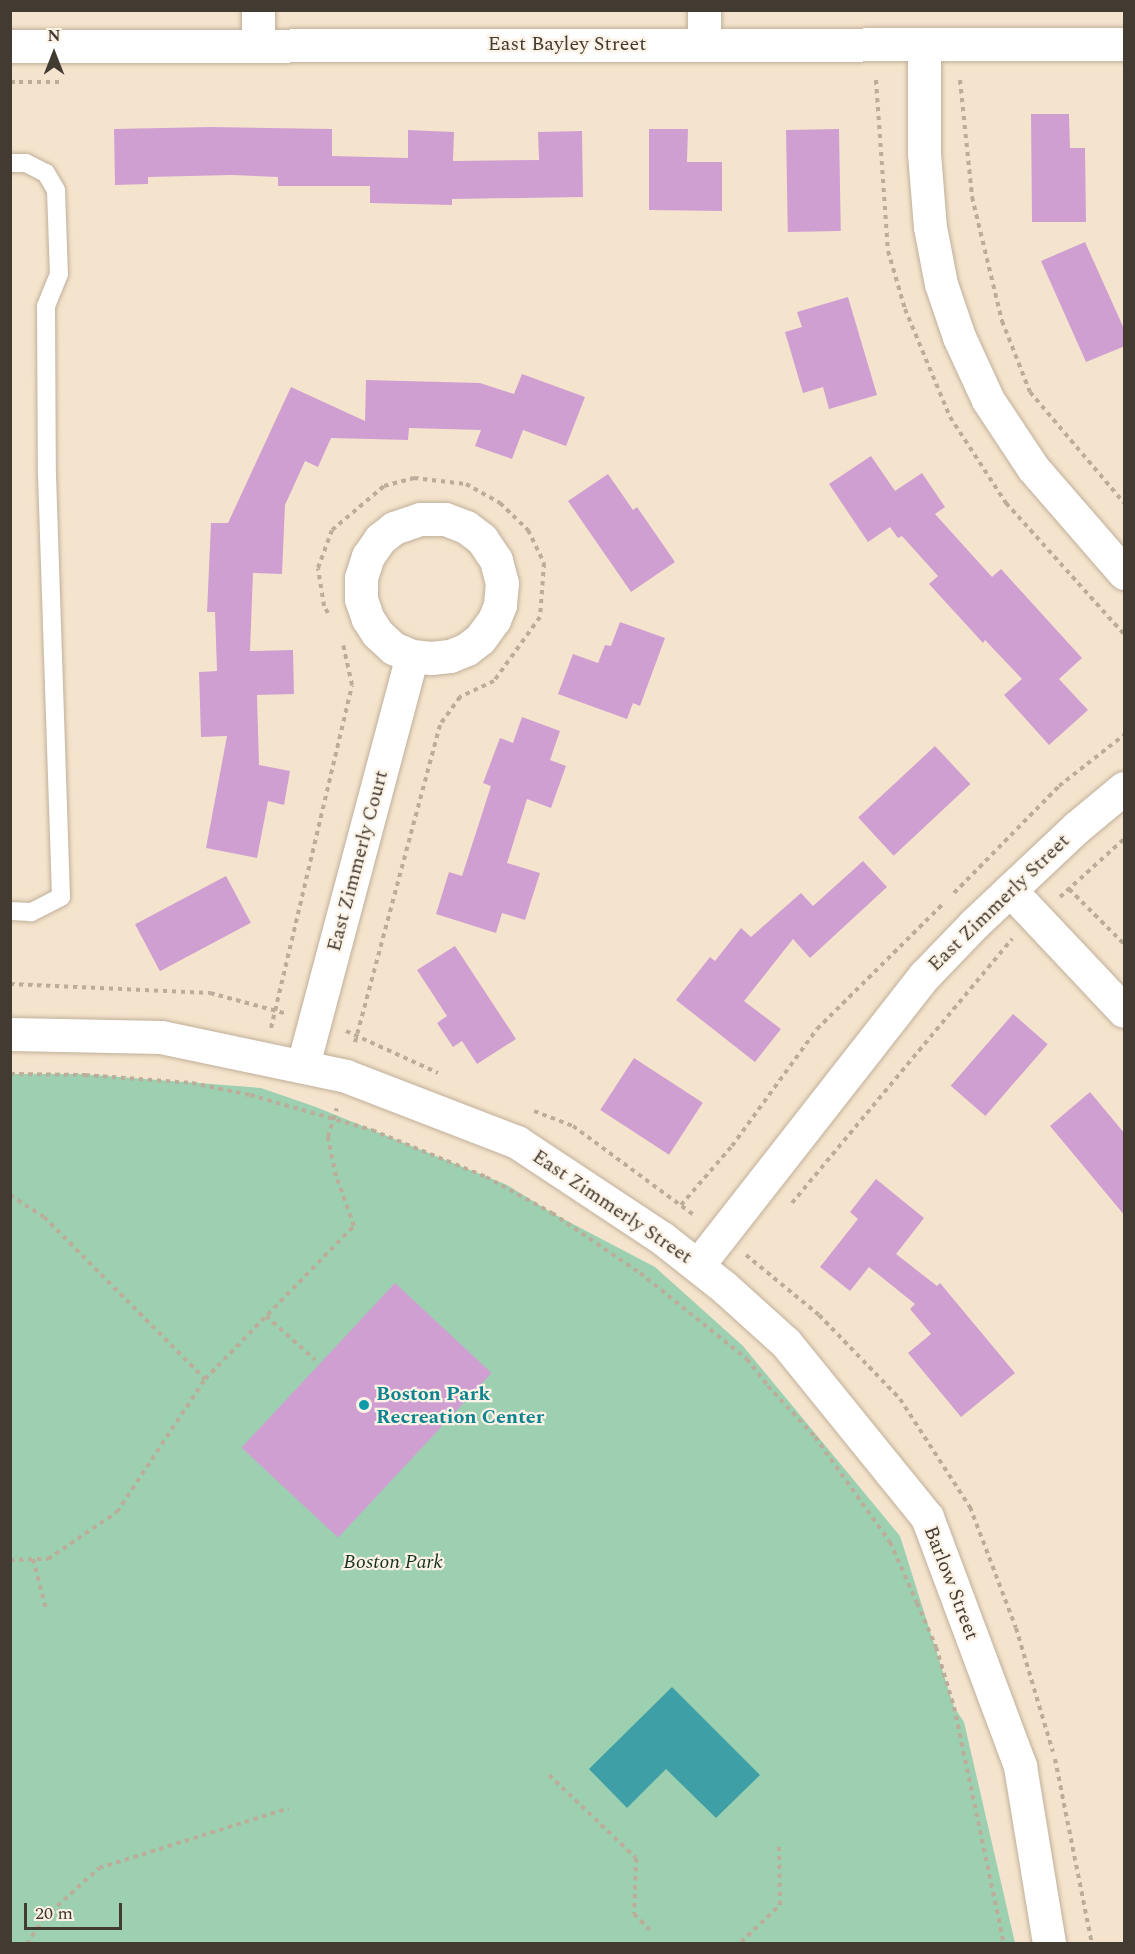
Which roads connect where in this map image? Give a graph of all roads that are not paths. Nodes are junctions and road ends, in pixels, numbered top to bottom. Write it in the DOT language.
graph roads {
  1 [pos="258,10"];
  2 [pos="704,10"];
  3 [pos="704,44"];
  4 [pos="924,44"];
  5 [pos="1125,44"];
  6 [pos="258,45"];
  7 [pos="10,46"];
  8 [pos="10,163"];
  9 [pos="1125,573"];
  10 [pos="412,656"];
  11 [pos="1125,788"];
  12 [pos="1010,890"];
  13 [pos="10,911"];
  14 [pos="1125,1011"];
  15 [pos="10,1034"];
  16 [pos="303,1065"];
  17 [pos="698,1265"];
  18 [pos="1049,1944"];
  1 -- 6 [label="street"];
  2 -- 3 [label="street"];
  3 -- 4 [label="street, East Bayley Street"];
  3 -- 6 [label="street, East Bayley Street"];
  4 -- 5 [label="street, East Bayley Street"];
  4 -- 9 [label="street"];
  6 -- 7 [label="street, East Bayley Street"];
  8 -- 13 [label="lane"];
  10 -- 10 [label="street"];
  10 -- 16 [label="street, East Zimmerly Court"];
  11 -- 12 [label="street, East Zimmerly Street"];
  12 -- 14 [label="street"];
  12 -- 17 [label="street, East Zimmerly Street"];
  15 -- 16 [label="street, East Zimmerly Street"];
  16 -- 17 [label="street, East Zimmerly Street"];
  17 -- 18 [label="street, Barlow Street"];
}
